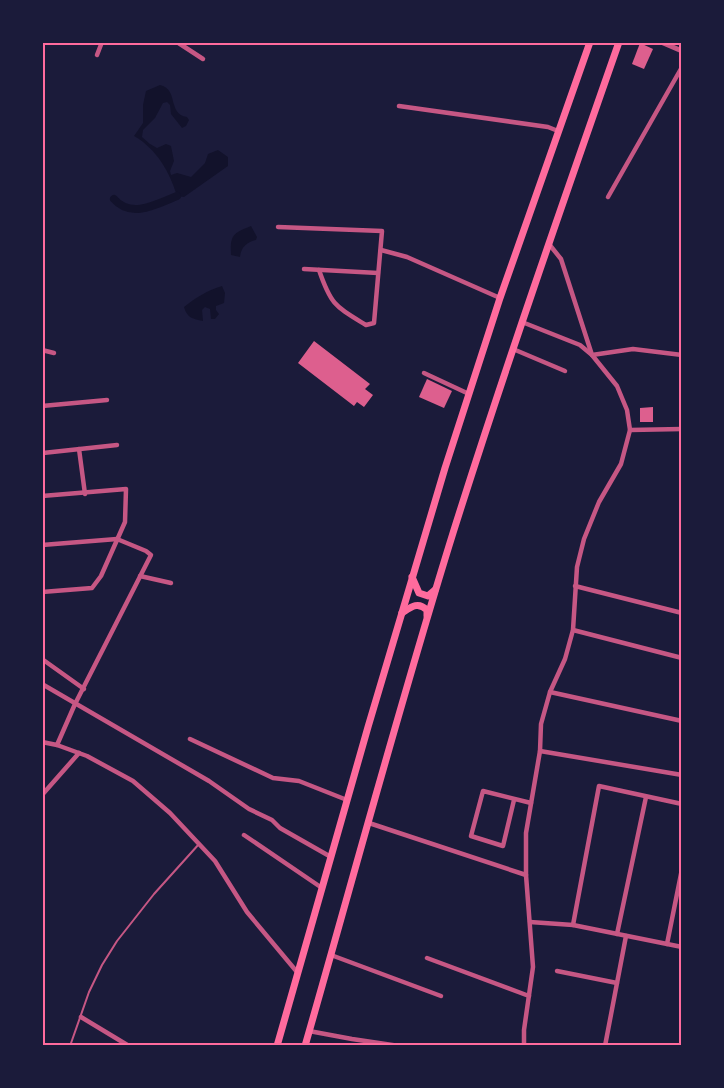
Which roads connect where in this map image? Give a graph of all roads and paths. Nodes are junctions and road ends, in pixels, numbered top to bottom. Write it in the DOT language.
graph roads {
  1 [pos="102,42"];
  2 [pos="177,42"];
  3 [pos="590,42"];
  4 [pos="619,42"];
  5 [pos="661,42"];
  6 [pos="682,51"];
  7 [pos="97,55"];
  8 [pos="203,60"];
  9 [pos="682,68"];
  10 [pos="399,106"];
  11 [pos="558,130"];
  12 [pos="608,197"];
  13 [pos="278,227"];
  14 [pos="549,244"];
  15 [pos="381,250"];
  16 [pos="304,269"];
  17 [pos="320,270"];
  18 [pos="378,273"];
  19 [pos="500,298"];
  20 [pos="522,322"];
  21 [pos="513,349"];
  22 [pos="42,350"];
  23 [pos="54,353"];
  24 [pos="592,355"];
  25 [pos="682,355"];
  26 [pos="564,371"];
  27 [pos="424,373"];
  28 [pos="469,394"];
  29 [pos="107,400"];
  30 [pos="42,406"];
  31 [pos="682,429"];
  32 [pos="630,430"];
  33 [pos="117,445"];
  34 [pos="42,446"];
  35 [pos="79,449"];
  36 [pos="85,494"];
  37 [pos="42,496"];
  38 [pos="117,539"];
  39 [pos="42,545"];
  40 [pos="140,576"];
  41 [pos="412,577"];
  42 [pos="171,583"];
  43 [pos="438,586"];
  44 [pos="575,586"];
  45 [pos="42,592"];
  46 [pos="402,613"];
  47 [pos="682,613"];
  48 [pos="428,621"];
  49 [pos="573,630"];
  50 [pos="682,658"];
  51 [pos="42,659"];
  52 [pos="42,684"];
  53 [pos="84,689"];
  54 [pos="550,692"];
  55 [pos="75,704"];
  56 [pos="682,721"];
  57 [pos="190,739"];
  58 [pos="42,742"];
  59 [pos="57,745"];
  60 [pos="540,751"];
  61 [pos="79,753"];
  62 [pos="682,775"];
  63 [pos="42,795"];
  64 [pos="646,797"];
  65 [pos="347,800"];
  66 [pos="514,800"];
  67 [pos="531,803"];
  68 [pos="682,804"];
  69 [pos="369,823"];
  70 [pos="244,835"];
  71 [pos="199,844"];
  72 [pos="331,857"];
  73 [pos="682,869"];
  74 [pos="525,875"];
  75 [pos="322,888"];
  76 [pos="530,922"];
  77 [pos="573,925"];
  78 [pos="617,934"];
  79 [pos="626,936"];
  80 [pos="667,944"];
  81 [pos="682,947"];
  82 [pos="331,955"];
  83 [pos="427,958"];
  84 [pos="557,971"];
  85 [pos="297,972"];
  86 [pos="617,983"];
  87 [pos="441,996"];
  88 [pos="529,996"];
  89 [pos="81,1017"];
  90 [pos="309,1030"];
  91 [pos="70,1046"];
  92 [pos="129,1046"];
  93 [pos="277,1046"];
  94 [pos="305,1046"];
  95 [pos="399,1046"];
  96 [pos="524,1046"];
  97 [pos="605,1046"];
  1 -- 7 [label="street"];
  2 -- 8 [label="street"];
  3 -- 11 [label="highway"];
  4 -- 14 [label="highway"];
  5 -- 6 [label="street"];
  9 -- 12 [label="street"];
  10 -- 11 [label="street"];
  11 -- 19 [label="highway"];
  13 -- 15 [label="street"];
  14 -- 20 [label="highway"];
  14 -- 24 [label="street"];
  15 -- 18 [label="street"];
  15 -- 19 [label="street"];
  16 -- 17 [label="street"];
  17 -- 18 [label="street"];
  17 -- 18 [label="street"];
  19 -- 28 [label="highway"];
  20 -- 21 [label="highway"];
  20 -- 24 [label="street"];
  21 -- 26 [label="street"];
  21 -- 43 [label="highway"];
  22 -- 23 [label="street"];
  24 -- 25 [label="street"];
  24 -- 32 [label="street"];
  27 -- 28 [label="street"];
  28 -- 41 [label="highway"];
  29 -- 30 [label="street"];
  31 -- 32 [label="street"];
  32 -- 44 [label="street"];
  33 -- 35 [label="street"];
  34 -- 35 [label="street"];
  35 -- 36 [label="street"];
  36 -- 37 [label="street"];
  36 -- 38 [label="street"];
  38 -- 39 [label="street"];
  38 -- 40 [label="street"];
  38 -- 45 [label="street"];
  40 -- 42 [label="street"];
  40 -- 53 [label="street"];
  41 -- 43 [label="highway"];
  41 -- 46 [label="highway"];
  43 -- 48 [label="highway"];
  44 -- 47 [label="street"];
  44 -- 49 [label="street"];
  46 -- 48 [label="highway"];
  46 -- 65 [label="highway"];
  48 -- 69 [label="highway"];
  49 -- 50 [label="street"];
  49 -- 54 [label="street"];
  51 -- 53 [label="street"];
  52 -- 55 [label="street"];
  53 -- 55 [label="street"];
  54 -- 56 [label="street"];
  54 -- 60 [label="street"];
  55 -- 59 [label="street"];
  55 -- 72 [label="street"];
  57 -- 65 [label="street"];
  58 -- 59 [label="street"];
  59 -- 61 [label="street"];
  60 -- 62 [label="street"];
  60 -- 67 [label="street"];
  61 -- 63 [label="street"];
  61 -- 71 [label="street"];
  64 -- 68 [label="street"];
  64 -- 77 [label="street"];
  64 -- 78 [label="street"];
  65 -- 72 [label="highway"];
  66 -- 66 [label="street"];
  66 -- 67 [label="street"];
  67 -- 74 [label="street"];
  69 -- 74 [label="street"];
  69 -- 82 [label="highway"];
  70 -- 75 [label="street"];
  71 -- 85 [label="street"];
  71 -- 89 [label="lane"];
  72 -- 75 [label="highway"];
  73 -- 80 [label="street"];
  74 -- 76 [label="street"];
  75 -- 85 [label="highway"];
  76 -- 77 [label="street"];
  76 -- 88 [label="street"];
  77 -- 78 [label="street"];
  78 -- 79 [label="street"];
  79 -- 80 [label="street"];
  79 -- 86 [label="street"];
  80 -- 81 [label="street"];
  82 -- 87 [label="street"];
  82 -- 90 [label="highway"];
  83 -- 88 [label="street"];
  84 -- 86 [label="street"];
  85 -- 93 [label="highway"];
  86 -- 97 [label="street"];
  88 -- 96 [label="street"];
  89 -- 91 [label="lane"];
  89 -- 92 [label="street"];
  90 -- 94 [label="highway"];
  90 -- 95 [label="street"];
}
